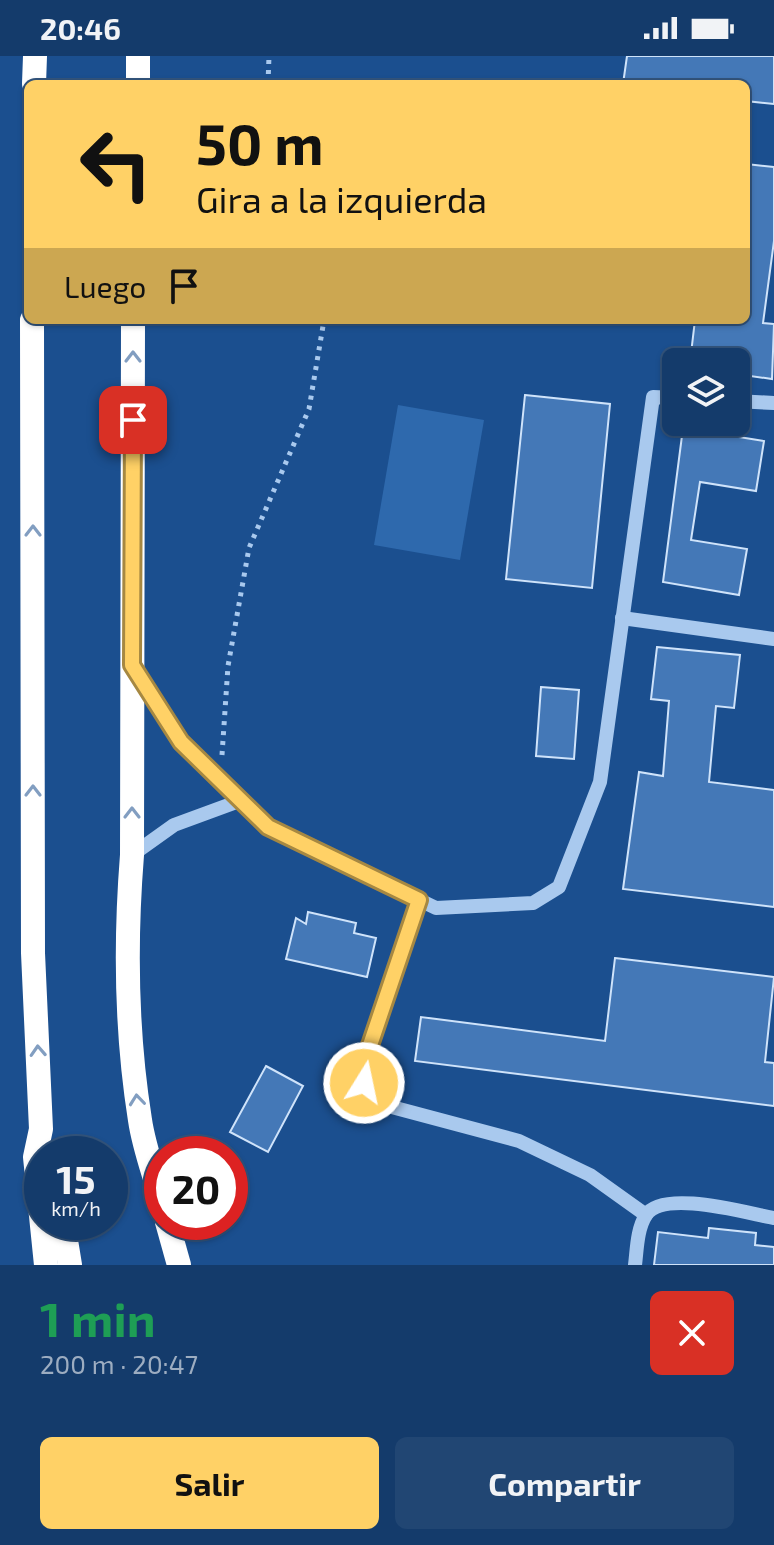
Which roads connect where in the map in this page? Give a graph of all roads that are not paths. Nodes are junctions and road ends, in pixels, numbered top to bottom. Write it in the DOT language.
graph roads {
  1 [pos="35,56"];
  2 [pos="138,56"];
  3 [pos="34,80"];
  4 [pos="138,80"];
  5 [pos="32,324"];
  6 [pos="133,324"];
  7 [pos="662,397"];
  8 [pos="750,402"];
  9 [pos="774,403"];
  10 [pos="622,618"];
  11 [pos="774,639"];
  12 [pos="132,665"];
  13 [pos="242,800"];
  14 [pos="132,855"];
  15 [pos="419,900"];
  16 [pos="41,1129"];
  17 [pos="46,1136"];
  18 [pos="144,1137"];
  19 [pos="646,1215"];
  20 [pos="774,1218"];
  21 [pos="66,1240"];
  22 [pos="172,1240"];
  23 [pos="46,1265"];
  24 [pos="70,1265"];
  25 [pos="179,1265"];
  26 [pos="635,1265"];
  1 -- 3 [label="highway"];
  2 -- 4 [label="highway"];
  16 -- 5 [label="highway, one-way"];
  12 -- 6 [label="highway, one-way"];
  7 -- 10 [label="lane"];
  8 -- 9 [label="lane"];
  10 -- 11 [label="lane"];
  10 -- 15 [label="lane"];
  12 -- 13 [label="lane"];
  14 -- 12 [label="highway, one-way"];
  13 -- 14 [label="lane"];
  13 -- 15 [label="lane"];
  18 -- 14 [label="highway, one-way"];
  15 -- 19 [label="lane"];
  16 -- 17 [label="highway"];
  16 -- 23 [label="highway"];
  19 -- 20 [label="lane"];
  19 -- 26 [label="lane"];
  21 -- 24 [label="highway"];
  22 -- 25 [label="highway"];
}
